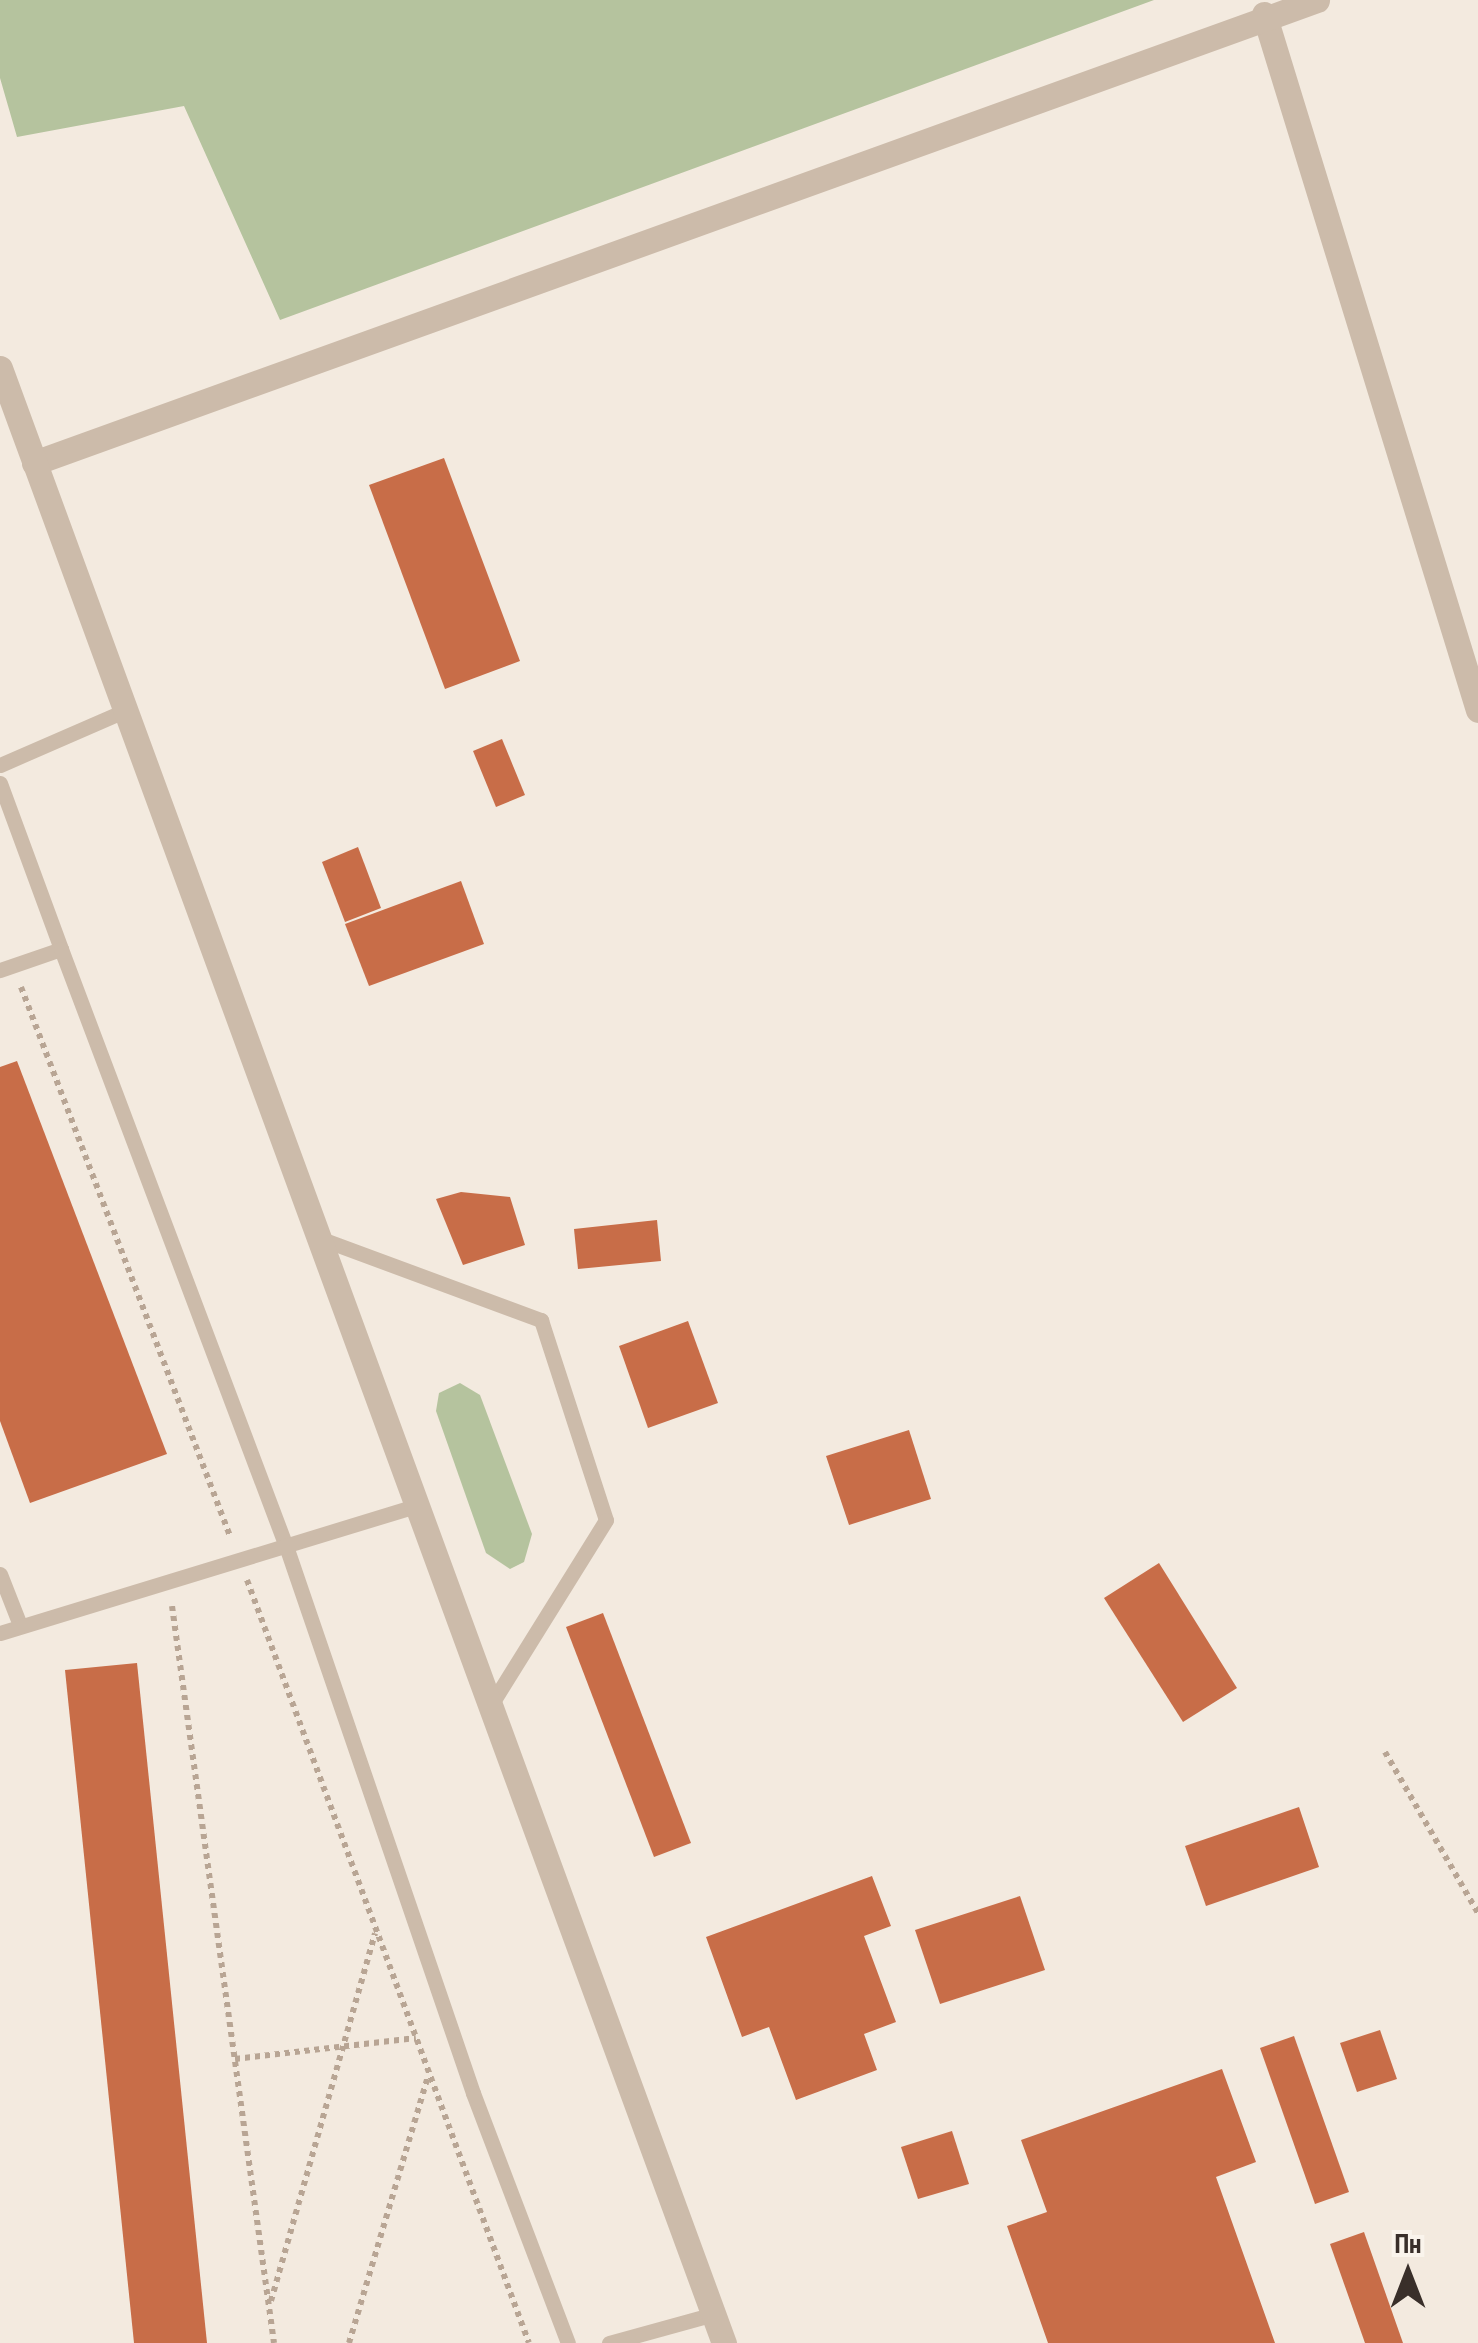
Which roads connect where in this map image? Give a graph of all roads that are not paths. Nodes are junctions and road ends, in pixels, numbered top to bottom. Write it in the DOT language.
graph roads {
  1 [pos="1316,0"];
  2 [pos="1264,14"];
  3 [pos="0,368"];
  4 [pos="34,462"];
  5 [pos="1478,710"];
  6 [pos="124,711"];
  7 [pos="0,765"];
  8 [pos="0,783"];
  9 [pos="61,949"];
  10 [pos="6,968"];
  11 [pos="318,1238"];
  12 [pos="418,1504"];
  13 [pos="287,1548"];
  14 [pos="0,1574"];
  15 [pos="20,1625"];
  16 [pos="0,1633"];
  17 [pos="490,1706"];
  18 [pos="714,2314"];
  19 [pos="568,2343"];
  20 [pos="609,2343"];
  21 [pos="724,2343"];
  1 -- 2 [label="street"];
  2 -- 4 [label="street"];
  2 -- 5 [label="street"];
  3 -- 4 [label="street"];
  4 -- 6 [label="street"];
  6 -- 7 [label="lane"];
  6 -- 11 [label="street"];
  8 -- 9 [label="lane"];
  9 -- 10 [label="lane"];
  9 -- 13 [label="lane"];
  11 -- 12 [label="street"];
  11 -- 17 [label="lane"];
  12 -- 13 [label="lane"];
  12 -- 17 [label="street"];
  13 -- 15 [label="lane"];
  13 -- 19 [label="lane"];
  14 -- 15 [label="lane"];
  15 -- 16 [label="lane"];
  17 -- 18 [label="street"];
  18 -- 20 [label="lane"];
  18 -- 21 [label="street"];
}
